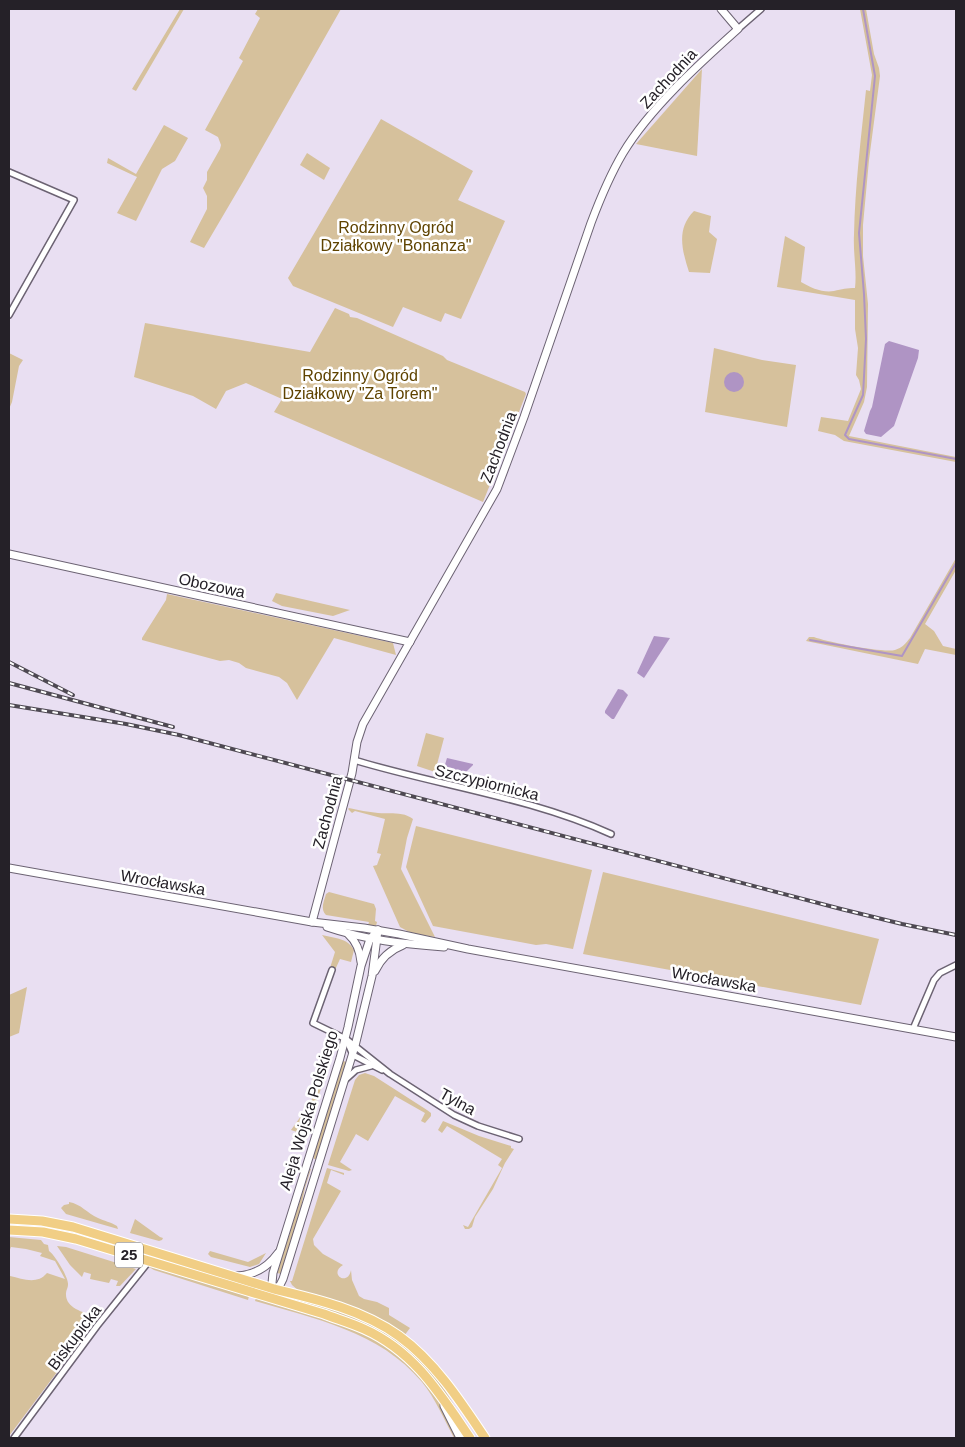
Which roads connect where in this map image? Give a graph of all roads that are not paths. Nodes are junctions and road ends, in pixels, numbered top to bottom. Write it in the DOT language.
graph roads {
  1 [pos="720,9"];
  2 [pos="761,9"];
  3 [pos="738,29"];
  4 [pos="9,172"];
  5 [pos="9,315"];
  6 [pos="9,554"];
  7 [pos="410,642"];
  8 [pos="354,760"];
  9 [pos="611,834"];
  10 [pos="9,868"];
  11 [pos="312,922"];
  12 [pos="378,930"];
  13 [pos="348,934"];
  14 [pos="374,939"];
  15 [pos="404,944"];
  16 [pos="468,949"];
  17 [pos="956,965"];
  18 [pos="362,966"];
  19 [pos="332,970"];
  20 [pos="372,976"];
  21 [pos="913,1029"];
  22 [pos="956,1037"];
  23 [pos="346,1038"];
  24 [pos="355,1046"];
  25 [pos="353,1055"];
  26 [pos="371,1066"];
  27 [pos="390,1074"];
  28 [pos="345,1080"];
  29 [pos="519,1139"];
  30 [pos="9,1218"];
  31 [pos="9,1230"];
  32 [pos="281,1248"];
  33 [pos="156,1252"];
  34 [pos="148,1261"];
  35 [pos="234,1276"];
  36 [pos="274,1289"];
  37 [pos="271,1299"];
  38 [pos="445,1382"];
  39 [pos="435,1388"];
  40 [pos="14,1438"];
  41 [pos="460,1438"];
  42 [pos="470,1438"];
  43 [pos="474,1438"];
  44 [pos="485,1438"];
  1 -- 3 [label="street"];
  2 -- 3 [label="street"];
  3 -- 7 [label="street, Zachodnia"];
  4 -- 5 [label="street"];
  6 -- 7 [label="street, Obozowa"];
  7 -- 8 [label="street, Zachodnia"];
  8 -- 9 [label="street, Szczypiornicka"];
  8 -- 11 [label="street, Zachodnia"];
  10 -- 11 [label="street, Wrocławska"];
  11 -- 12 [label="street, Wrocławska"];
  11 -- 13 [label="street, Wrocławska"];
  12 -- 14 [label="street"];
  12 -- 16 [label="street, Wrocławska"];
  13 -- 14 [label="street, Wrocławska"];
  13 -- 18 [label="street"];
  14 -- 15 [label="street, Wrocławska"];
  14 -- 18 [label="street, Aleja Wojska Polskiego"];
  14 -- 20 [label="street, Aleja Wojska Polskiego"];
  15 -- 16 [label="street, Wrocławska"];
  15 -- 20 [label="street"];
  16 -- 21 [label="street, Wrocławska"];
  17 -- 21 [label="street"];
  18 -- 23 [label="street, Aleja Wojska Polskiego"];
  19 -- 23 [label="street, Tylna"];
  20 -- 24 [label="street, Aleja Wojska Polskiego"];
  21 -- 22 [label="street, Wrocławska"];
  23 -- 24 [label="street, Tylna"];
  23 -- 25 [label="street"];
  23 -- 32 [label="street, Aleja Wojska Polskiego"];
  24 -- 25 [label="street, Aleja Wojska Polskiego"];
  24 -- 27 [label="street, Tylna"];
  25 -- 26 [label="street, Tylna"];
  25 -- 28 [label="street, Aleja Wojska Polskiego"];
  26 -- 27 [label="street, Tylna"];
  26 -- 28 [label="street"];
  27 -- 29 [label="street, Tylna"];
  28 -- 36 [label="street, Aleja Wojska Polskiego"];
  30 -- 33 [label="main road, 25"];
  31 -- 34 [label="main road, 25"];
  32 -- 35 [label="street"];
  32 -- 36 [label="street, Aleja Wojska Polskiego"];
  33 -- 34 [label="street, Biskupicka"];
  33 -- 35 [label="main road, 25"];
  34 -- 37 [label="main road, 25"];
  34 -- 40 [label="street, Biskupicka"];
  35 -- 36 [label="main road, 25"];
  36 -- 37 [label="street"];
  36 -- 38 [label="main road, 25"];
  37 -- 39 [label="main road, 25"];
  38 -- 43 [label="main road"];
  38 -- 44 [label="main road, 25"];
  39 -- 41 [label="street"];
  39 -- 42 [label="main road, 25"];
}
